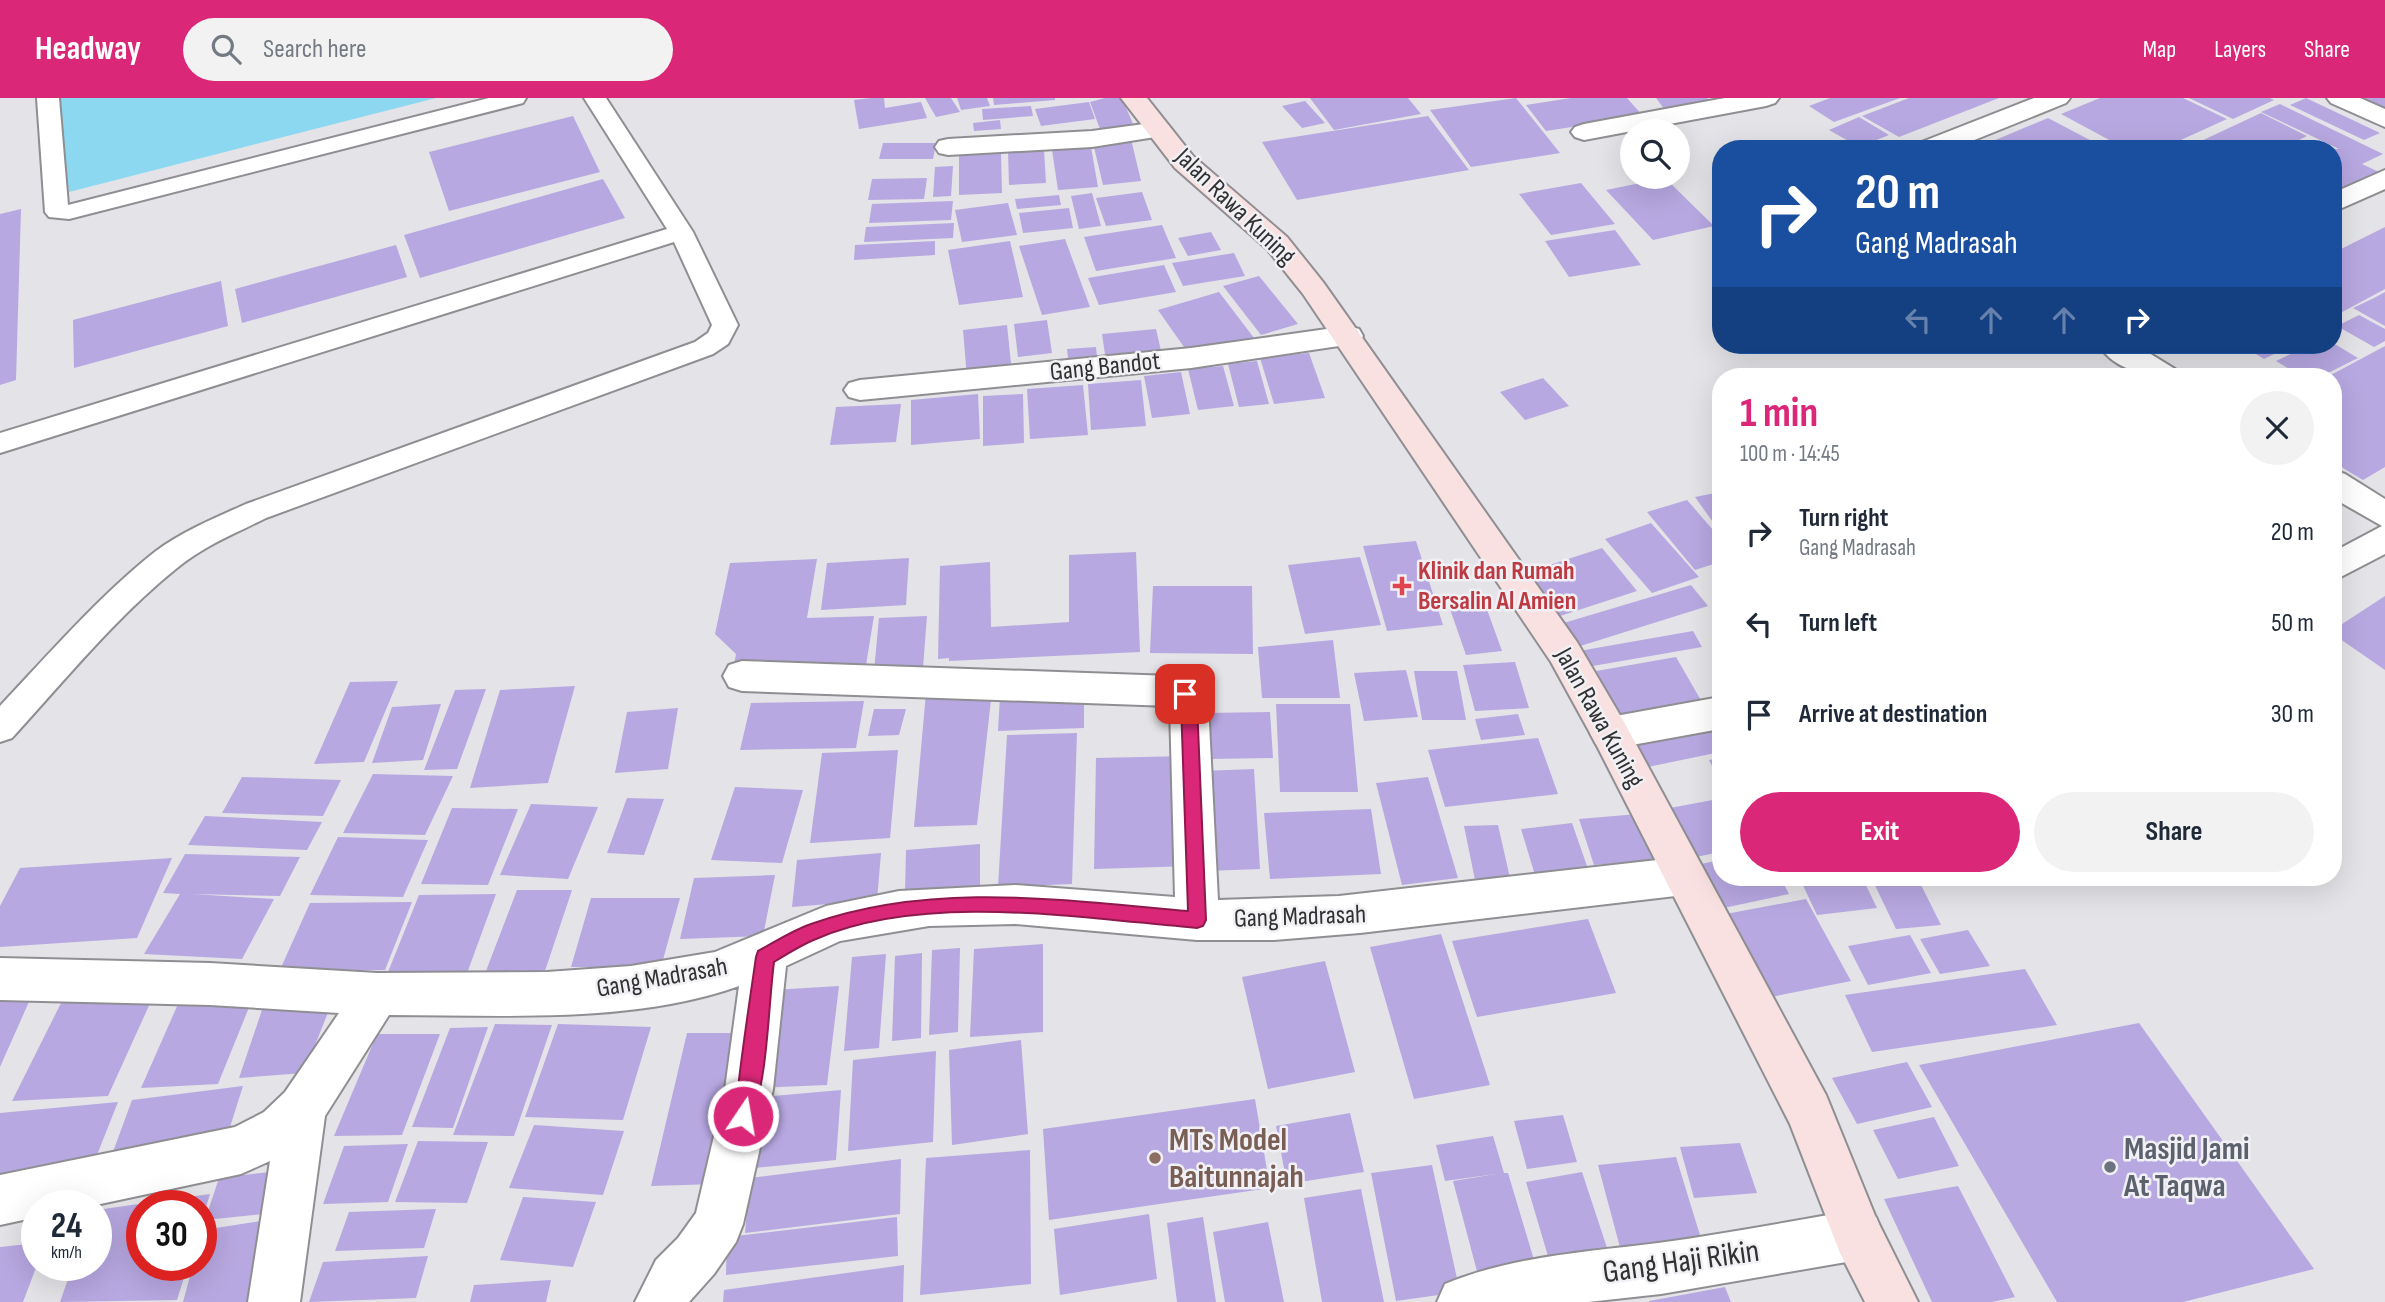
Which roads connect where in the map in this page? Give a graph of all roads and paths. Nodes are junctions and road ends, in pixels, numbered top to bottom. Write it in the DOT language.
graph roads {
  1 [pos="48,98"];
  2 [pos="515,98"];
  3 [pos="595,98"];
  4 [pos="1134,98"];
  5 [pos="1766,98"];
  6 [pos="2057,98"];
  7 [pos="2340,98"];
  8 [pos="2385,119"];
  9 [pos="1159,130"];
  10 [pos="1584,132"];
  11 [pos="1951,140"];
  12 [pos="948,146"];
  13 [pos="2385,178"];
  14 [pos="2342,200"];
  15 [pos="681,232"];
  16 [pos="1348,336"];
  17 [pos="2128,354"];
  18 [pos="2151,368"];
  19 [pos="860,390"];
  20 [pos="0,443"];
  21 [pos="2342,488"];
  22 [pos="2385,515"];
  23 [pos="2385,538"];
  24 [pos="2342,563"];
  25 [pos="742,676"];
  26 [pos="1712,714"];
  27 [pos="0,728"];
  28 [pos="1610,733"];
  29 [pos="1684,876"];
  30 [pos="1197,920"];
  31 [pos="765,957"];
  32 [pos="0,979"];
  33 [pos="377,994"];
  34 [pos="302,1109"];
  35 [pos="0,1200"];
  36 [pos="1858,1235"];
  37 [pos="274,1302"];
  38 [pos="662,1302"];
  39 [pos="1463,1302"];
  40 [pos="1892,1302"];
  1 -- 2 [label="lane"];
  3 -- 15 [label="lane"];
  4 -- 9 [label="street, Jalan Rawa Kuning"];
  5 -- 10 [label="street"];
  6 -- 11 [label="street"];
  7 -- 8 [label="street"];
  9 -- 12 [label="street"];
  9 -- 16 [label="street, Jalan Rawa Kuning"];
  13 -- 14 [label="street"];
  15 -- 20 [label="lane"];
  15 -- 27 [label="lane"];
  16 -- 19 [label="street, Gang Bandot"];
  16 -- 28 [label="street, Jalan Rawa Kuning"];
  17 -- 18 [label="street"];
  21 -- 22 [label="street"];
  23 -- 24 [label="street"];
  25 -- 30 [label="street"];
  26 -- 28 [label="street"];
  28 -- 29 [label="street, Jalan Rawa Kuning"];
  29 -- 30 [label="street, Gang Madrasah"];
  29 -- 36 [label="street, Jalan Rawa Kuning"];
  30 -- 31 [label="street, Gang Madrasah"];
  31 -- 33 [label="street, Gang Madrasah"];
  31 -- 38 [label="street"];
  32 -- 33 [label="street, Gang Madrasah"];
  33 -- 34 [label="street"];
  34 -- 35 [label="street"];
  34 -- 37 [label="street"];
  36 -- 39 [label="street, Gang Haji Rikin"];
  36 -- 40 [label="street, Jalan Rawa Kuning"];
}
